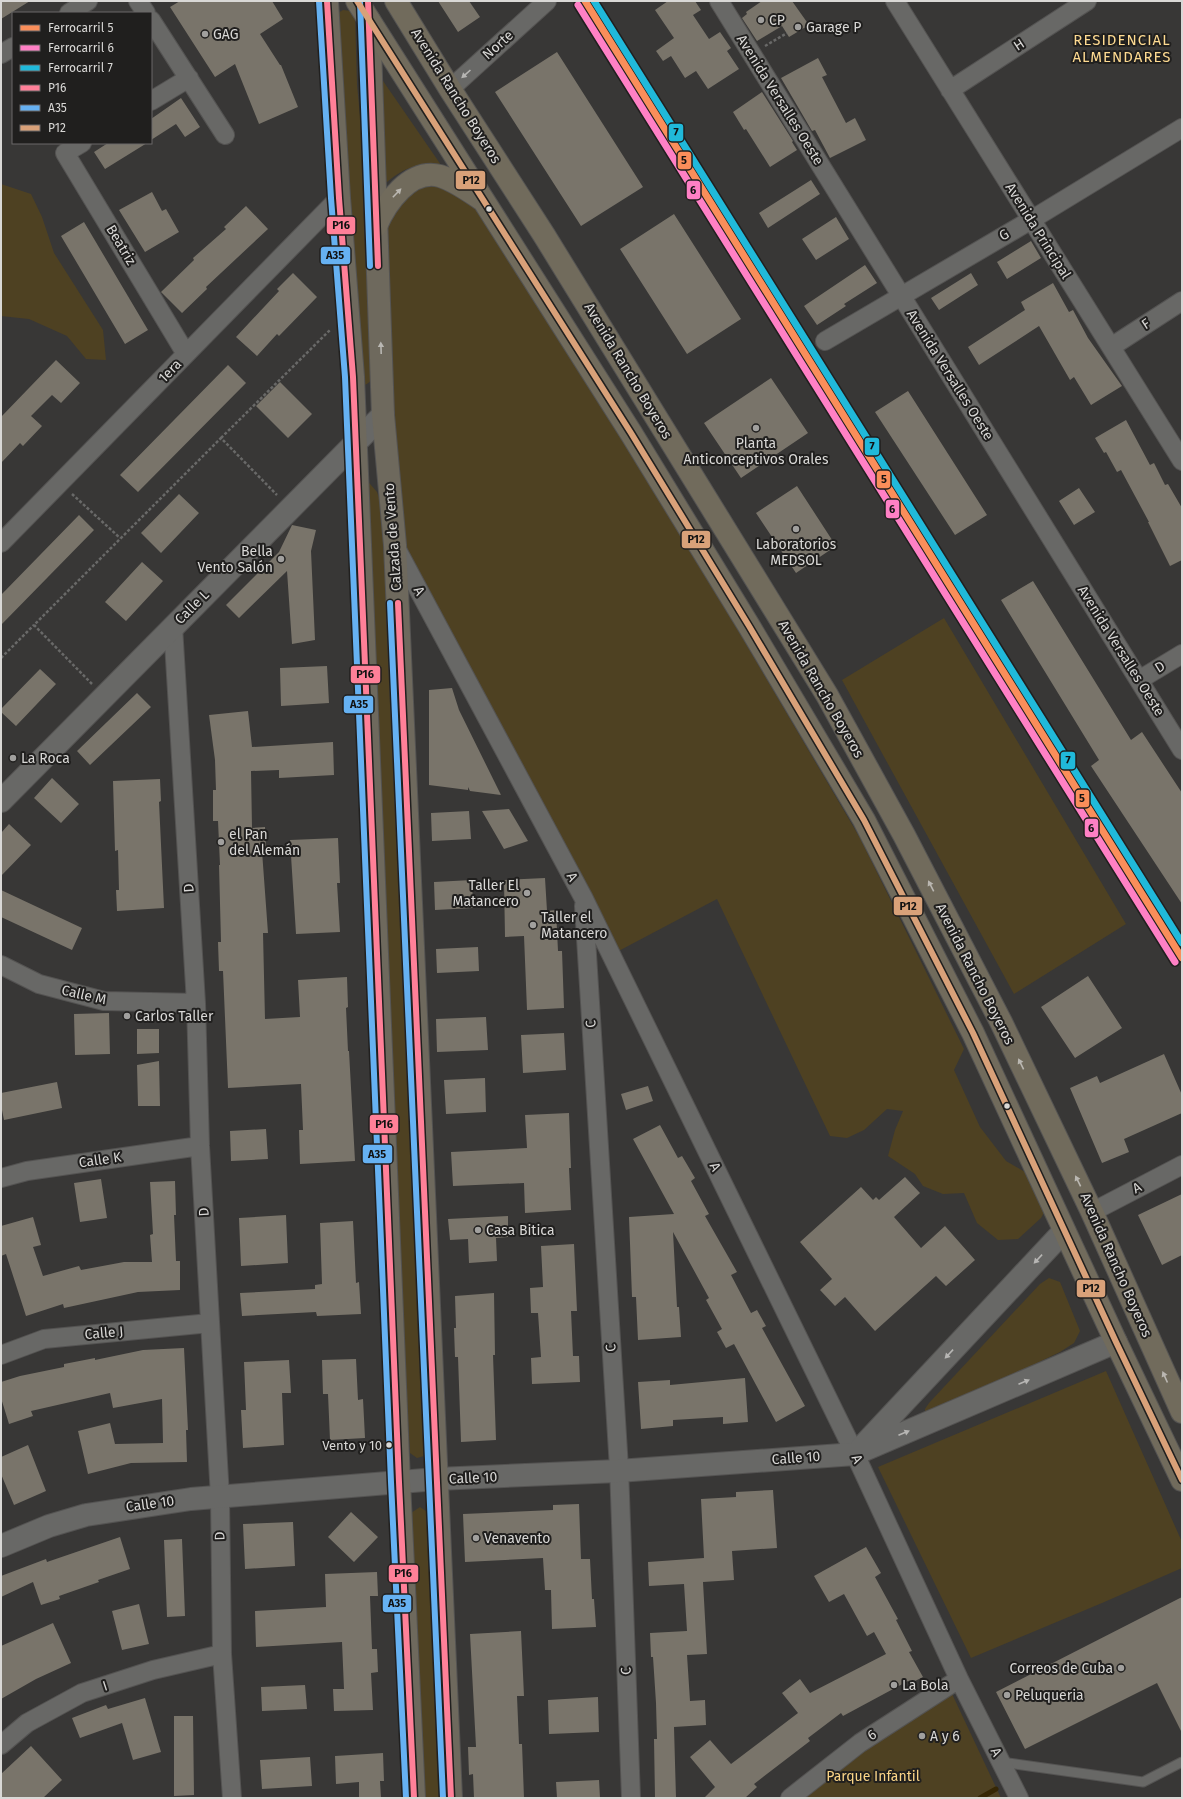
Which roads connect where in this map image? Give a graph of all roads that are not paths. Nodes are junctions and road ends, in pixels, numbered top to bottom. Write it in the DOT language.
graph roads {
  1 [pos="88,1"];
  2 [pos="138,1"];
  3 [pos="327,1"];
  4 [pos="357,1"];
  5 [pos="396,1"];
  6 [pos="547,1"];
  7 [pos="719,1"];
  8 [pos="895,1"];
  9 [pos="1087,1"];
  10 [pos="368,11"];
  11 [pos="71,12"];
  12 [pos="145,12"];
  13 [pos="152,22"];
  14 [pos="12,48"];
  15 [pos="1,54"];
  16 [pos="189,78"];
  17 [pos="450,89"];
  18 [pos="950,90"];
  19 [pos="152,100"];
  20 [pos="1182,128"];
  21 [pos="224,135"];
  22 [pos="80,144"];
  23 [pos="448,144"];
  24 [pos="339,198"];
  25 [pos="487,203"];
  26 [pos="1031,220"];
  27 [pos="376,226"];
  28 [pos="901,295"];
  29 [pos="1182,301"];
  30 [pos="825,341"];
  31 [pos="1111,347"];
  32 [pos="186,354"];
  33 [pos="382,374"];
  34 [pos="353,377"];
  35 [pos="383,415"];
  36 [pos="355,443"];
  37 [pos="1182,461"];
  38 [pos="356,471"];
  39 [pos="388,476"];
  40 [pos="1,543"];
  41 [pos="395,545"];
  42 [pos="173,626"];
  43 [pos="1182,654"];
  44 [pos="1139,680"];
  45 [pos="1182,750"];
  46 [pos="1,801"];
  47 [pos="583,897"];
  48 [pos="1,965"];
  49 [pos="196,1003"];
  50 [pos="200,1146"];
  51 [pos="1182,1165"];
  52 [pos="1,1178"];
  53 [pos="1092,1212"];
  54 [pos="1064,1231"];
  55 [pos="210,1323"];
  56 [pos="1116,1342"];
  57 [pos="1,1355"];
  58 [pos="1182,1412"];
  59 [pos="856,1454"];
  60 [pos="618,1471"];
  61 [pos="437,1479"];
  62 [pos="1182,1480"];
  63 [pos="399,1482"];
  64 [pos="220,1497"];
  65 [pos="1,1546"];
  66 [pos="222,1654"];
  67 [pos="959,1679"];
  68 [pos="1,1745"];
  69 [pos="1001,1762"];
  70 [pos="1182,1762"];
  71 [pos="232,1798"];
  72 [pos="414,1798"];
  73 [pos="451,1798"];
  74 [pos="631,1798"];
  75 [pos="790,1798"];
  76 [pos="1018,1798"];
  1 -- 11 [label="street"];
  2 -- 12 [label="street"];
  3 -- 24 [label="main road"];
  4 -- 10 [label="highway, Avenida Rancho Boyeros"];
  5 -- 17 [label="highway, Avenida Rancho Boyeros"];
  6 -- 17 [label="street, Norte, one-way"];
  7 -- 28 [label="street, Avenida Versalles Oeste"];
  8 -- 18 [label="street, Avenida Principal"];
  9 -- 18 [label="street, H"];
  10 -- 23 [label="highway, Avenida Rancho Boyeros"];
  10 -- 27 [label="main road, Calzada de Vento"];
  13 -- 16 [label="street"];
  14 -- 15 [label="street"];
  16 -- 19 [label="street"];
  16 -- 21 [label="street"];
  17 -- 23 [label="highway"];
  53 -- 17 [label="highway, Avenida Rancho Boyeros, one-way"];
  18 -- 26 [label="street, Avenida Principal"];
  20 -- 26 [label="street, G"];
  22 -- 32 [label="street, Beatriz"];
  23 -- 25 [label="highway, Avenida Rancho Boyeros"];
  24 -- 32 [label="street, 1era"];
  24 -- 34 [label="main road"];
  27 -- 25 [label="highway, one-way"];
  25 -- 54 [label="highway, Avenida Rancho Boyeros"];
  26 -- 28 [label="street, G"];
  26 -- 31 [label="street, Avenida Principal"];
  33 -- 27 [label="main road, Calzada de Vento, one-way"];
  28 -- 30 [label="street, G"];
  28 -- 44 [label="street, Avenida Versalles Oeste"];
  29 -- 31 [label="street, F"];
  31 -- 37 [label="street, Avenida Principal"];
  32 -- 40 [label="street, 1era"];
  33 -- 34 [label="main road"];
  33 -- 35 [label="main road, Calzada de Vento"];
  34 -- 36 [label="main road"];
  35 -- 36 [label="street, Calle L"];
  35 -- 39 [label="main road, Calzada de Vento"];
  36 -- 38 [label="main road"];
  36 -- 42 [label="street, Calle L"];
  38 -- 39 [label="main road"];
  38 -- 63 [label="main road"];
  39 -- 41 [label="main road, Calzada de Vento"];
  41 -- 47 [label="street, A"];
  41 -- 61 [label="main road, Calzada de Vento"];
  42 -- 46 [label="street, Calle L"];
  42 -- 49 [label="street, D"];
  43 -- 44 [label="street, D"];
  44 -- 45 [label="street, Avenida Versalles Oeste"];
  47 -- 59 [label="street, A"];
  47 -- 60 [label="street, C"];
  48 -- 49 [label="street, Calle M"];
  49 -- 50 [label="street, D"];
  50 -- 52 [label="street, Calle K"];
  50 -- 55 [label="street, D"];
  51 -- 53 [label="street, A"];
  58 -- 53 [label="highway, Avenida Rancho Boyeros, one-way"];
  54 -- 56 [label="highway, Avenida Rancho Boyeros"];
  54 -- 59 [label="street, one-way"];
  55 -- 57 [label="street, Calle J"];
  55 -- 64 [label="street, D"];
  59 -- 56 [label="street, Calle 10, one-way"];
  56 -- 62 [label="highway, Avenida Rancho Boyeros"];
  59 -- 60 [label="street, Calle 10"];
  59 -- 67 [label="street, A"];
  60 -- 61 [label="street, Calle 10"];
  60 -- 74 [label="street, C"];
  61 -- 63 [label="street, Calle 10"];
  61 -- 73 [label="main road, Calzada de Vento"];
  63 -- 64 [label="street, Calle 10"];
  63 -- 72 [label="main road"];
  64 -- 65 [label="street, Calle 10"];
  64 -- 66 [label="street, D"];
  66 -- 68 [label="street, I"];
  66 -- 71 [label="street, D"];
  67 -- 69 [label="street, A"];
  67 -- 75 [label="street, 6"];
  69 -- 70 [label="lane"];
  69 -- 76 [label="street, A"];
}
